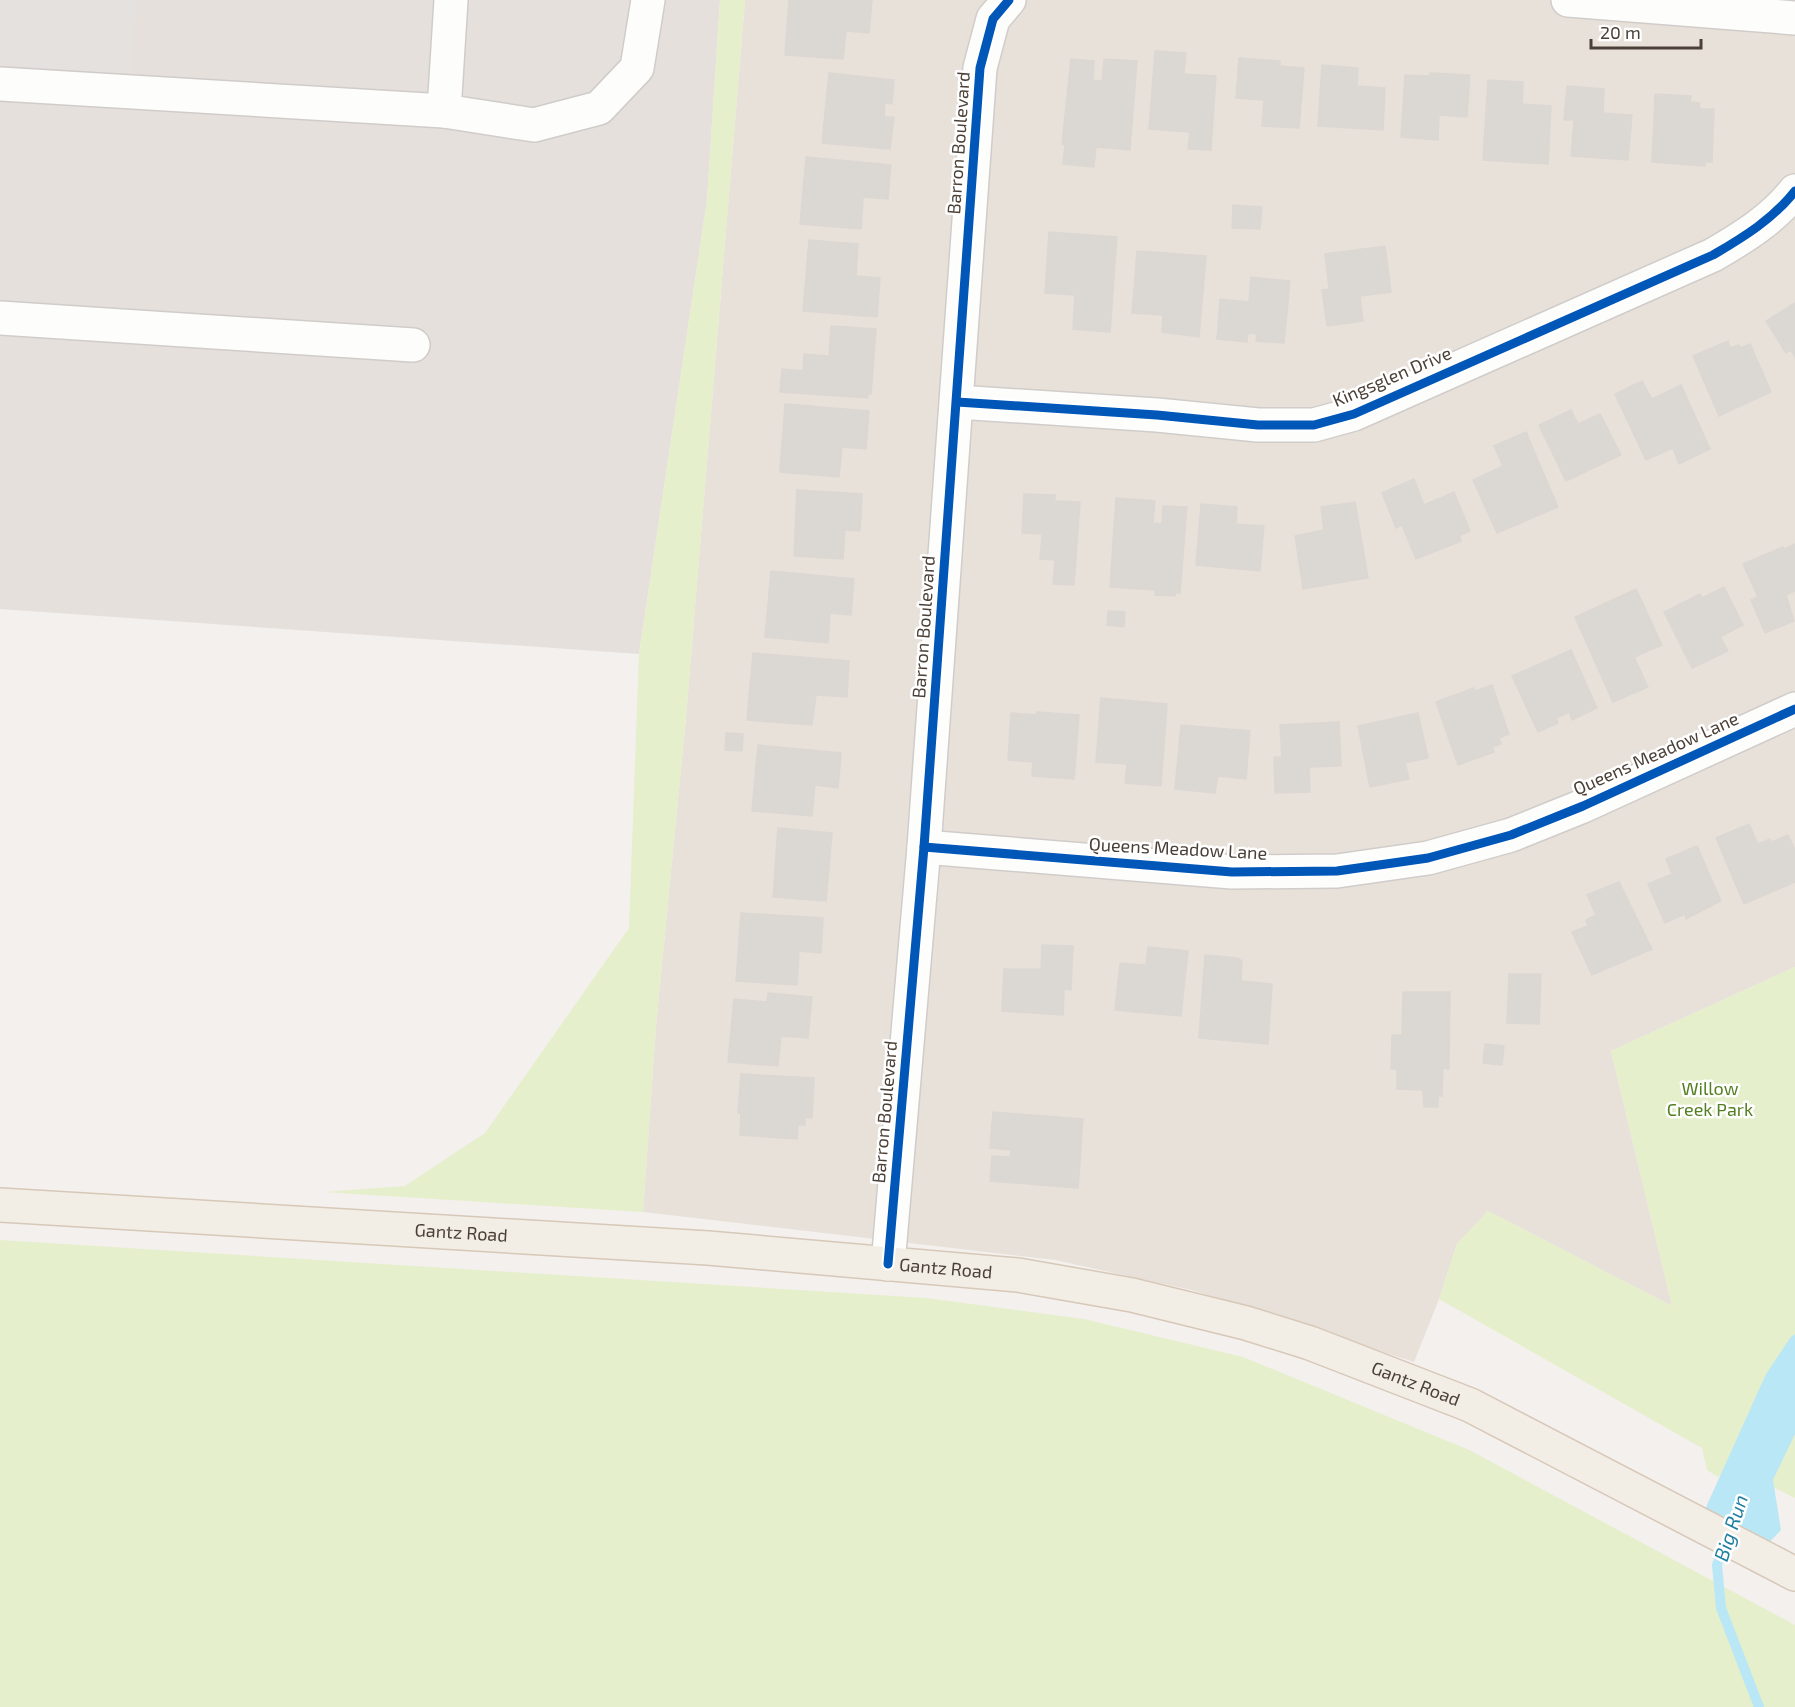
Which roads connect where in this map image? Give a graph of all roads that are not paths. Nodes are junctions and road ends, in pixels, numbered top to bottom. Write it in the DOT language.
graph roads {
  1 [pos="451,0"];
  2 [pos="648,0"];
  3 [pos="1009,0"];
  4 [pos="1568,0"];
  5 [pos="1795,18"];
  6 [pos="0,84"];
  7 [pos="444,111"];
  8 [pos="1795,190"];
  9 [pos="0,318"];
  10 [pos="413,345"];
  11 [pos="957,402"];
  12 [pos="1795,709"];
  13 [pos="924,847"];
  14 [pos="0,1205"];
  15 [pos="888,1264"];
  16 [pos="1791,1572"];
  1 -- 7 [label="street"];
  2 -- 7 [label="street"];
  3 -- 11 [label="street, Barron Boulevard"];
  4 -- 5 [label="street"];
  6 -- 7 [label="street"];
  8 -- 11 [label="street, Kingsglen Drive"];
  9 -- 10 [label="street"];
  11 -- 13 [label="street, Barron Boulevard"];
  12 -- 13 [label="street, Queens Meadow Lane"];
  13 -- 15 [label="street, Barron Boulevard"];
  14 -- 15 [label="main road, Gantz Road"];
  15 -- 16 [label="main road, Gantz Road"];
}
